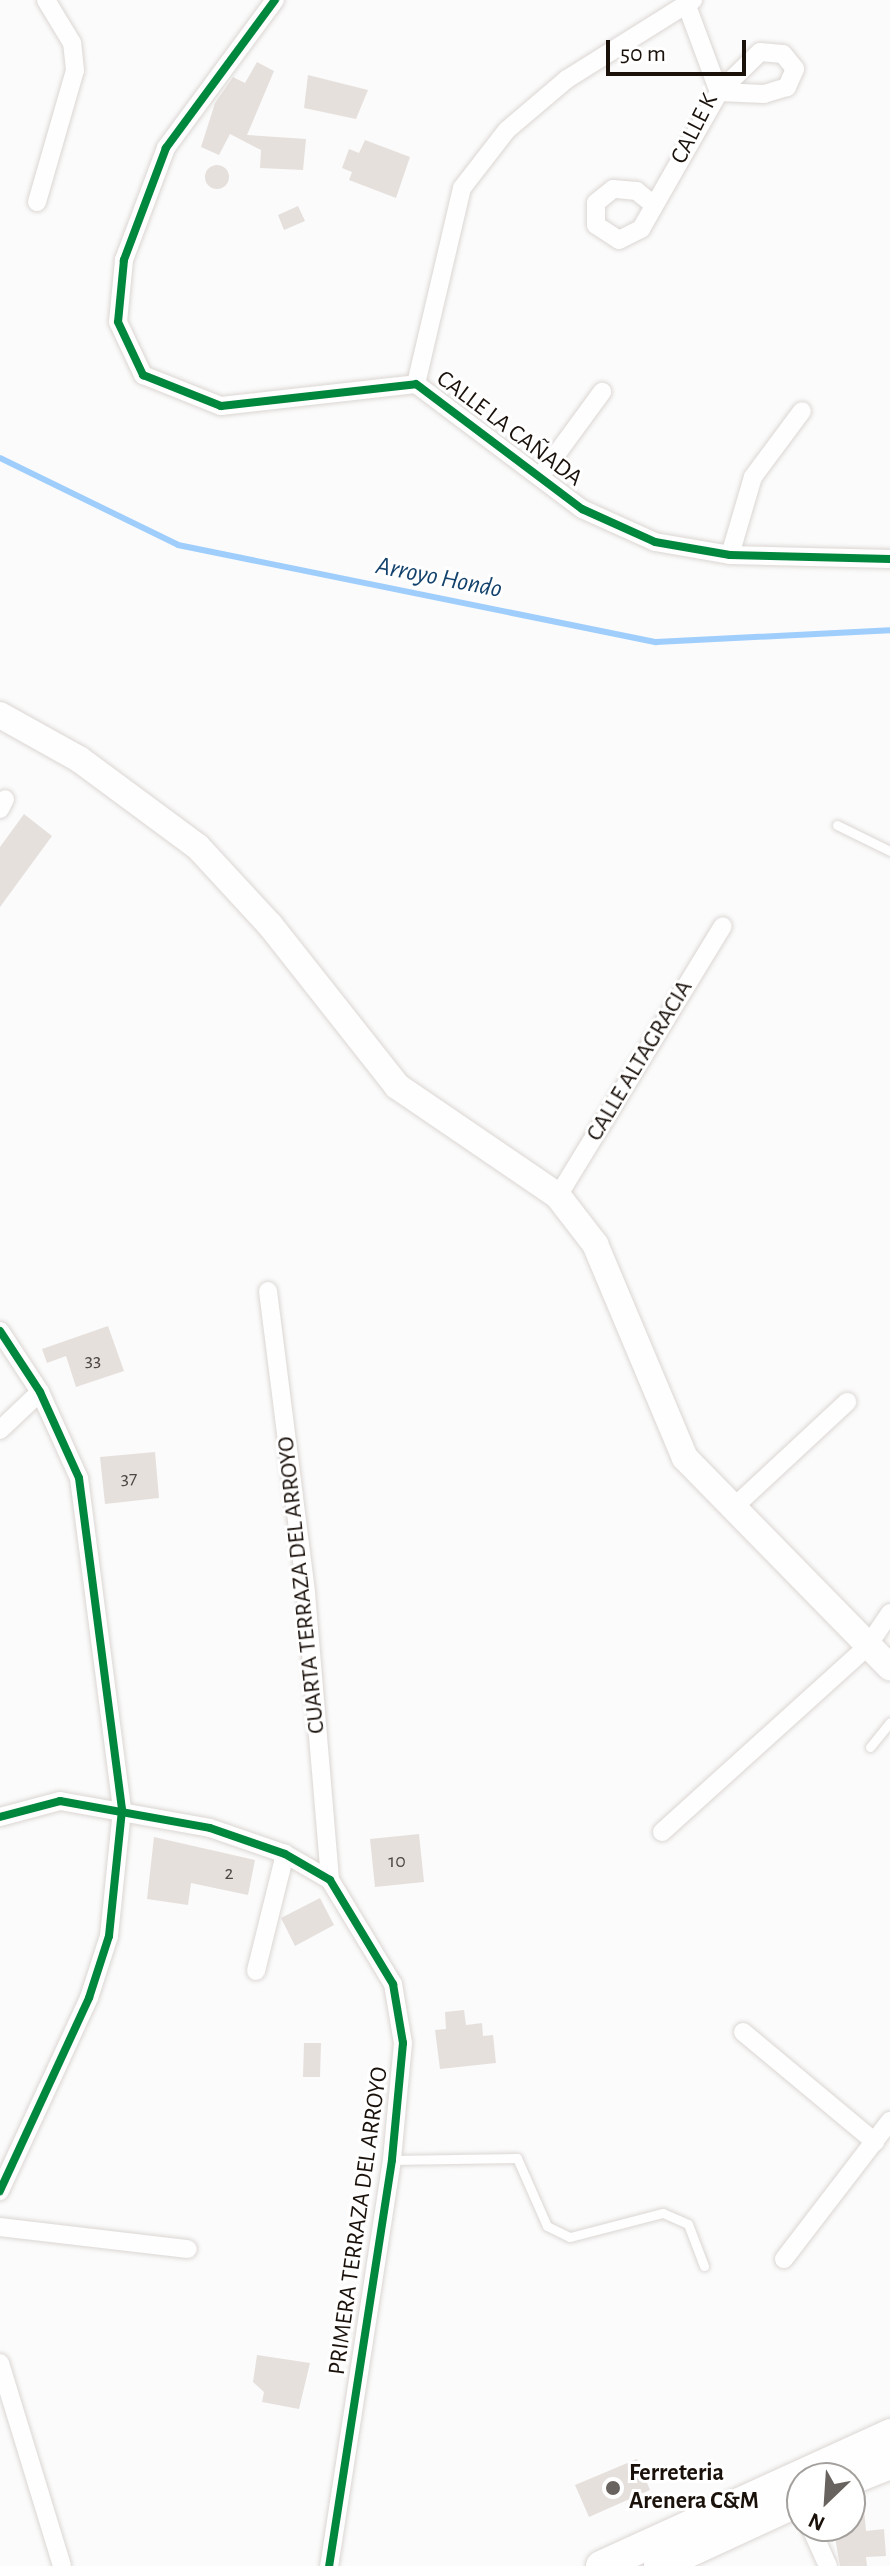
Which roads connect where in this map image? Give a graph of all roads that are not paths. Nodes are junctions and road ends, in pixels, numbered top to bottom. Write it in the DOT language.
graph roads {
  1 [pos="46,0"];
  2 [pos="275,0"];
  3 [pos="690,3"];
  4 [pos="37,202"];
  5 [pos="654,205"];
  6 [pos="416,384"];
  7 [pos="602,392"];
  8 [pos="802,411"];
  9 [pos="542,474"];
  10 [pos="730,555"];
  11 [pos="890,559"];
  12 [pos="0,715"];
  13 [pos="837,825"];
  14 [pos="890,851"];
  15 [pos="723,926"];
  16 [pos="558,1196"];
  17 [pos="268,1291"];
  18 [pos="0,1331"];
  19 [pos="40,1392"];
  20 [pos="847,1402"];
  21 [pos="0,1430"];
  22 [pos="733,1508"];
  23 [pos="890,1613"];
  24 [pos="867,1647"];
  25 [pos="890,1667"];
  26 [pos="890,1722"];
  27 [pos="870,1747"];
  28 [pos="122,1810"];
  29 [pos="0,1817"];
  30 [pos="662,1832"];
  31 [pos="285,1854"];
  32 [pos="330,1880"];
  33 [pos="256,1971"];
  34 [pos="743,2032"];
  35 [pos="890,2121"];
  36 [pos="875,2142"];
  37 [pos="392,2160"];
  38 [pos="0,2191"];
  39 [pos="0,2227"];
  40 [pos="188,2249"];
  41 [pos="784,2259"];
  42 [pos="704,2266"];
  43 [pos="0,2363"];
  44 [pos="890,2434"];
  45 [pos="890,2464"];
  46 [pos="866,2474"];
  47 [pos="786,2515"];
  48 [pos="817,2542"];
  49 [pos="62,2566"];
  50 [pos="329,2566"];
  51 [pos="601,2566"];
  52 [pos="659,2566"];
  53 [pos="828,2566"];
  1 -- 4 [label="street"];
  2 -- 6 [label="street, CALLE LA CAÑADA"];
  3 -- 5 [label="street, CALLE K"];
  3 -- 6 [label="street"];
  6 -- 9 [label="street, CALLE LA CAÑADA"];
  7 -- 9 [label="street"];
  8 -- 10 [label="street"];
  9 -- 10 [label="street, CALLE LA CAÑADA"];
  10 -- 11 [label="street, CALLE LA CAÑADA"];
  12 -- 16 [label="main road"];
  13 -- 14 [label="lane"];
  15 -- 16 [label="street, CALLE ALTAGRACIA"];
  16 -- 22 [label="main road"];
  17 -- 32 [label="street, CUARTA TERRAZA DEL ARROYO"];
  18 -- 19 [label="street"];
  19 -- 21 [label="street"];
  19 -- 28 [label="street"];
  20 -- 22 [label="street"];
  22 -- 24 [label="main road"];
  23 -- 24 [label="street"];
  24 -- 25 [label="main road"];
  24 -- 30 [label="street"];
  26 -- 27 [label="lane"];
  28 -- 29 [label="street, PRIMERA TERRAZA DEL ARROYO"];
  28 -- 31 [label="street, PRIMERA TERRAZA DEL ARROYO"];
  28 -- 38 [label="street"];
  31 -- 32 [label="street, PRIMERA TERRAZA DEL ARROYO"];
  31 -- 33 [label="street"];
  32 -- 37 [label="street, PRIMERA TERRAZA DEL ARROYO"];
  34 -- 36 [label="street"];
  35 -- 36 [label="street"];
  36 -- 41 [label="street"];
  37 -- 42 [label="lane"];
  37 -- 50 [label="street, PRIMERA TERRAZA DEL ARROYO"];
  39 -- 40 [label="street"];
  43 -- 49 [label="street"];
  44 -- 51 [label="main road"];
  45 -- 46 [label="main road"];
  47 -- 52 [label="main road"];
  48 -- 53 [label="street"];
}
